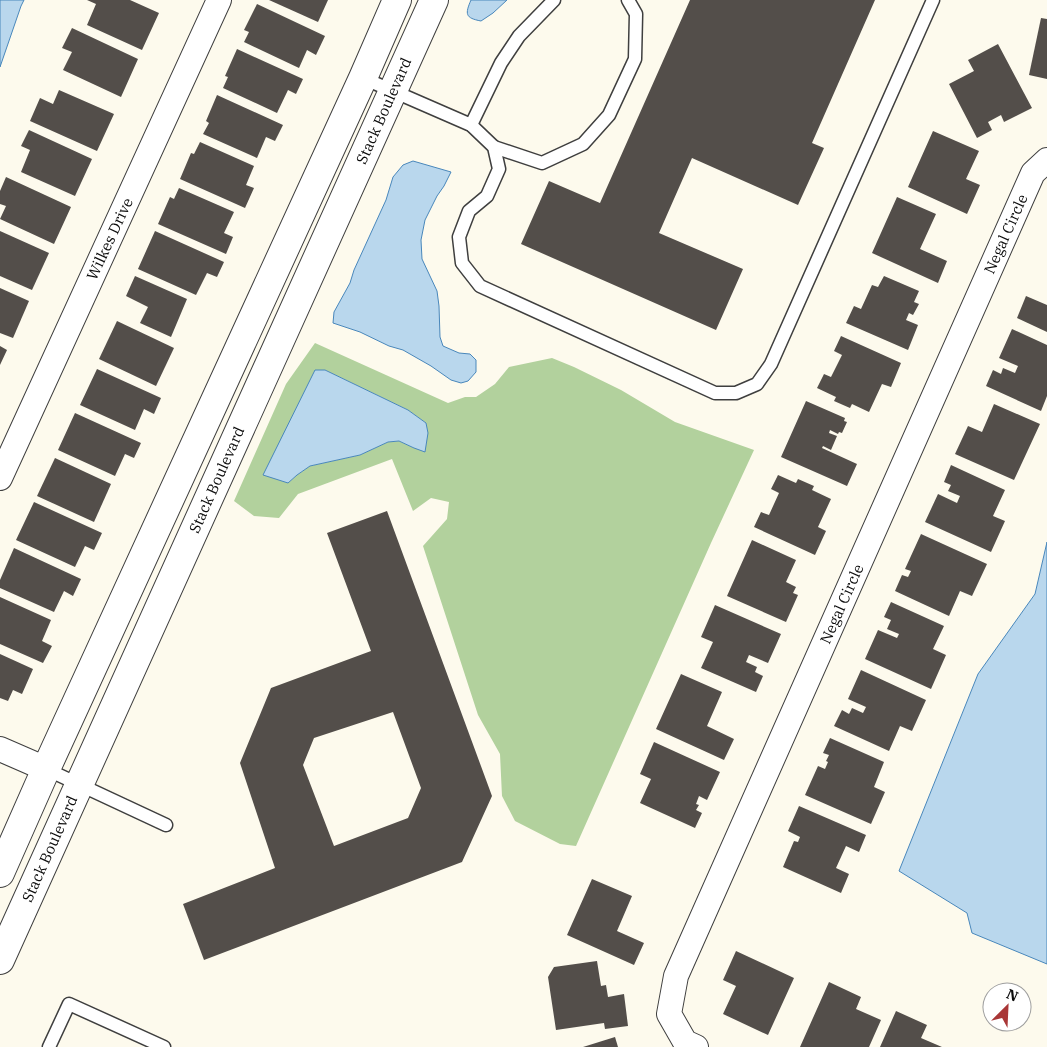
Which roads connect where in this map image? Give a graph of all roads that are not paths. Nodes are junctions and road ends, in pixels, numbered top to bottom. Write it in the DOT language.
graph roads {
  1 [pos="220,0"];
  2 [pos="397,0"];
  3 [pos="434,0"];
  4 [pos="554,0"];
  5 [pos="628,0"];
  6 [pos="933,0"];
  7 [pos="363,78"];
  8 [pos="393,91"];
  9 [pos="471,125"];
  10 [pos="494,147"];
  11 [pos="1047,160"];
  12 [pos="6,448"];
  13 [pos="0,478"];
  14 [pos="0,749"];
  15 [pos="46,769"];
  16 [pos="79,784"];
  17 [pos="166,825"];
  18 [pos="0,873"];
  19 [pos="0,960"];
  20 [pos="49,1047"];
  21 [pos="164,1047"];
  22 [pos="696,1047"];
  1 -- 12 [label="street, Wilkes Drive"];
  2 -- 7 [label="street"];
  3 -- 8 [label="street, Stack Boulevard"];
  4 -- 9 [label="lane"];
  5 -- 10 [label="lane"];
  6 -- 10 [label="lane"];
  7 -- 8 [label="lane"];
  7 -- 15 [label="street"];
  8 -- 9 [label="lane"];
  8 -- 16 [label="street, Stack Boulevard"];
  9 -- 10 [label="lane"];
  11 -- 22 [label="street, Negal Circle"];
  12 -- 13 [label="street, Wilkes Drive"];
  14 -- 15 [label="street"];
  15 -- 16 [label="lane"];
  15 -- 18 [label="street"];
  16 -- 17 [label="lane"];
  16 -- 19 [label="street, Stack Boulevard"];
  20 -- 21 [label="lane"];
}
